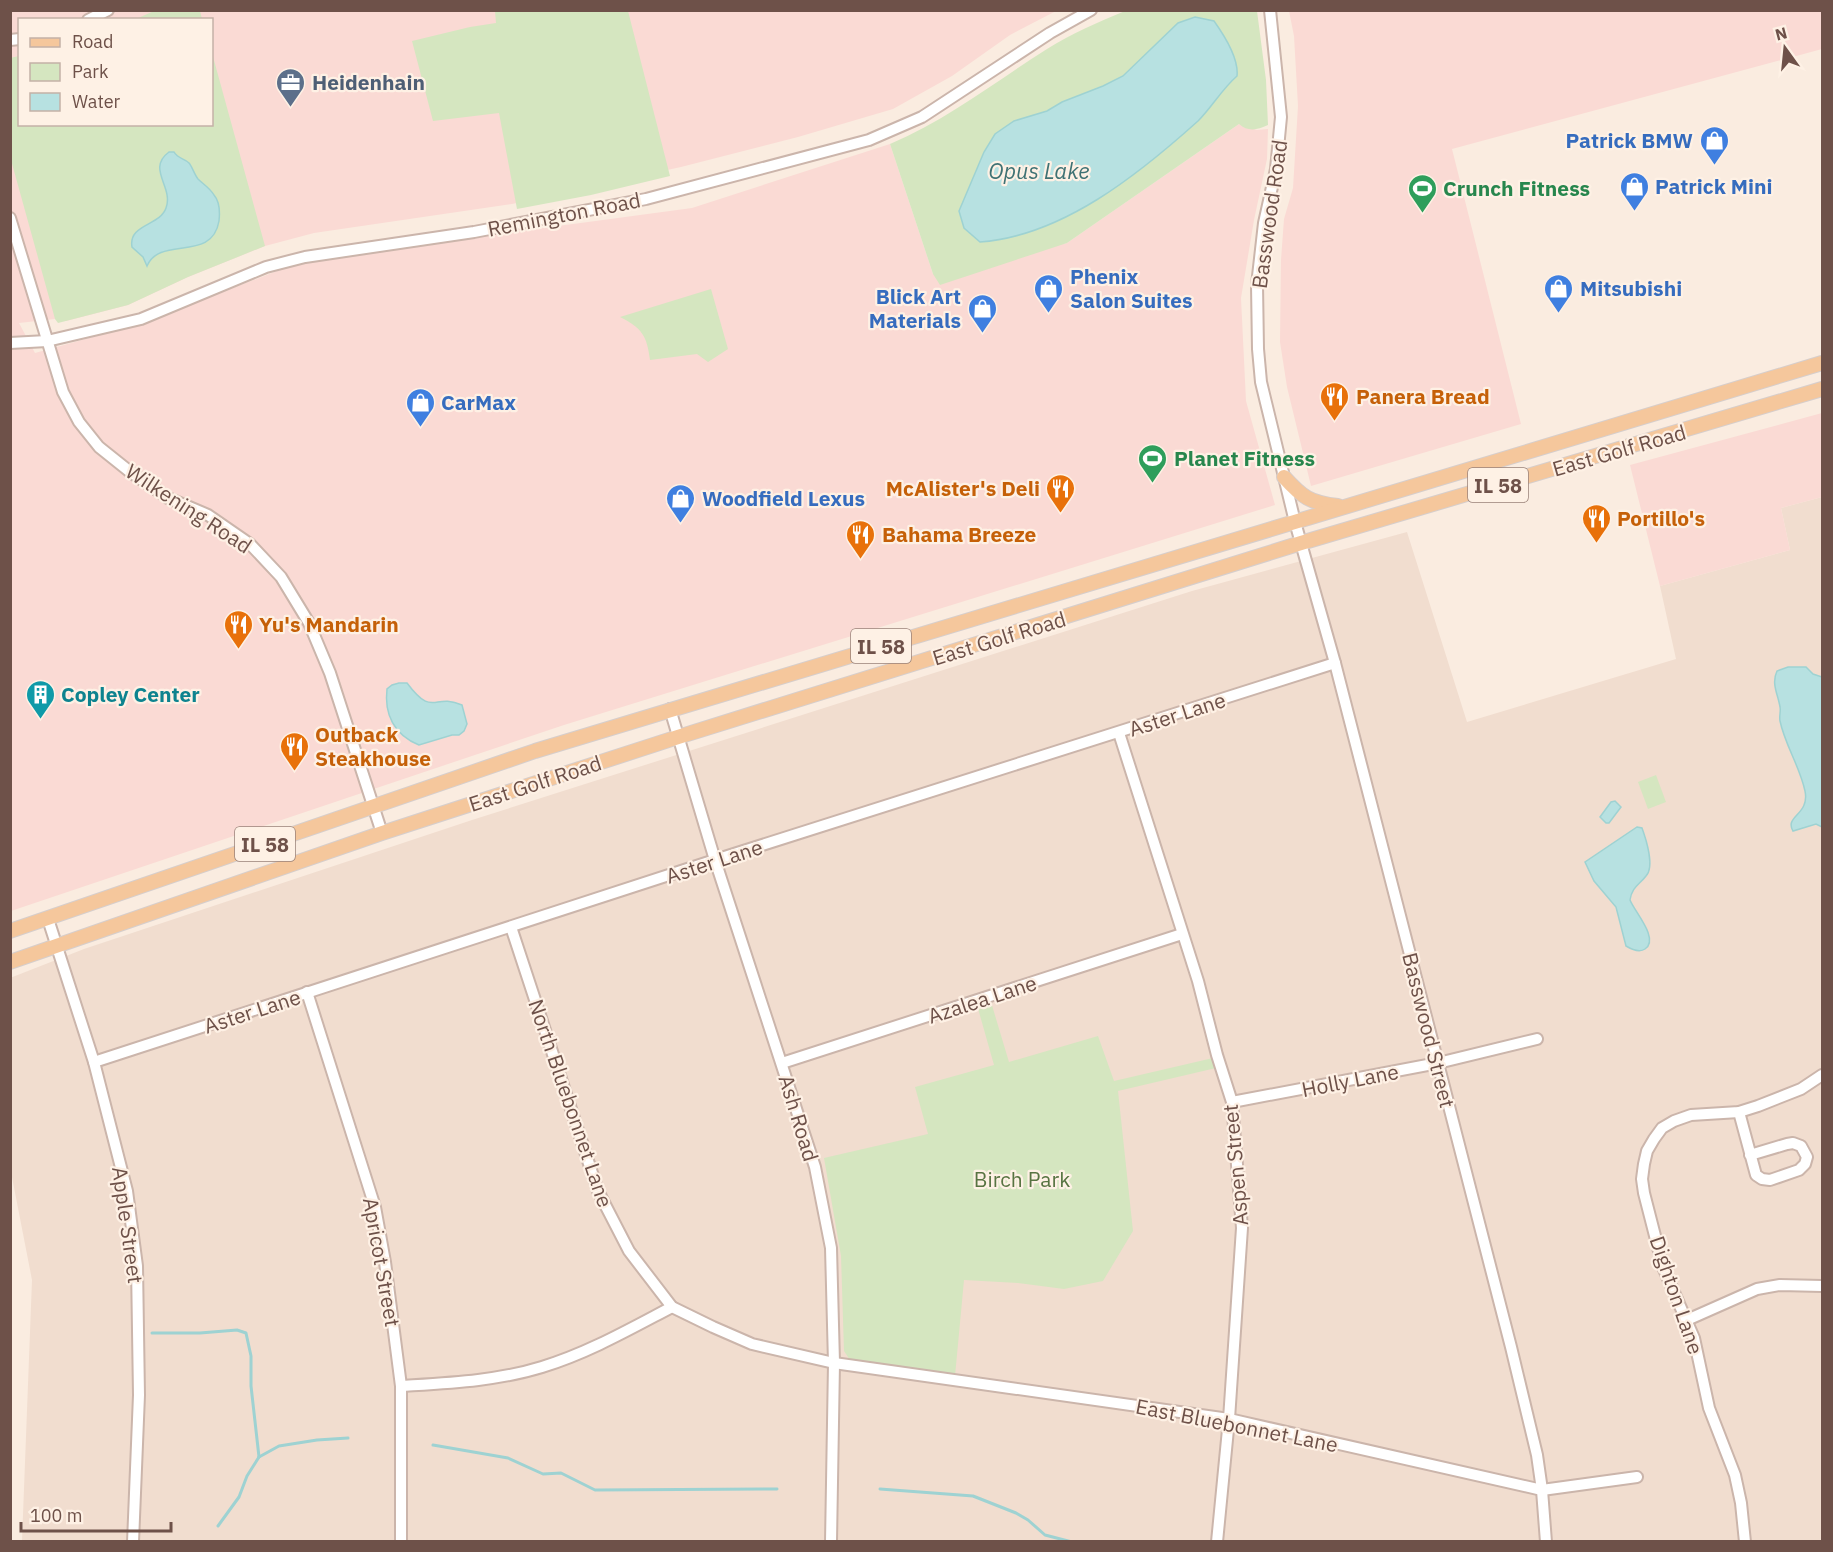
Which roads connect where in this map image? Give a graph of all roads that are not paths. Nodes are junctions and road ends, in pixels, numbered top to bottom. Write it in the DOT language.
graph roads {
  1 [pos="108,10"];
  2 [pos="1091,10"];
  3 [pos="1270,10"];
  4 [pos="92,18"];
  5 [pos="10,218"];
  6 [pos="47,341"];
  7 [pos="10,343"];
  8 [pos="1822,363"];
  9 [pos="1822,389"];
  10 [pos="1284,477"];
  11 [pos="1343,507"];
  12 [pos="1295,522"];
  13 [pos="1301,543"];
  14 [pos="1335,663"];
  15 [pos="670,710"];
  16 [pos="1119,733"];
  17 [pos="678,736"];
  18 [pos="373,807"];
  19 [pos="382,833"];
  20 [pos="715,861"];
  21 [pos="48,919"];
  22 [pos="511,927"];
  23 [pos="10,931"];
  24 [pos="1182,934"];
  25 [pos="58,947"];
  26 [pos="10,962"];
  27 [pos="307,992"];
  28 [pos="1537,1040"];
  29 [pos="94,1062"];
  30 [pos="782,1063"];
  31 [pos="1438,1063"];
  32 [pos="1822,1075"];
  33 [pos="1232,1102"];
  34 [pos="1738,1112"];
  35 [pos="1750,1155"];
  36 [pos="1822,1286"];
  37 [pos="672,1307"];
  38 [pos="1687,1320"];
  39 [pos="834,1363"];
  40 [pos="401,1386"];
  41 [pos="1229,1419"];
  42 [pos="1637,1477"];
  43 [pos="1542,1490"];
  44 [pos="133,1542"];
  45 [pos="401,1542"];
  46 [pos="831,1542"];
  47 [pos="1217,1542"];
  48 [pos="1546,1542"];
  49 [pos="1745,1542"];
  1 -- 4 [label="street"];
  2 -- 6 [label="street, Remington Road"];
  3 -- 10 [label="street, Basswood Road"];
  5 -- 6 [label="street, Wilkening Road"];
  6 -- 7 [label="street, Remington Road"];
  6 -- 18 [label="street, Wilkening Road"];
  8 -- 11 [label="main road, East Golf Road / IL 58"];
  9 -- 13 [label="main road, East Golf Road / IL 58"];
  10 -- 11 [label="main road"];
  10 -- 12 [label="street, Basswood Road"];
  11 -- 12 [label="main road, East Golf Road / IL 58"];
  12 -- 13 [label="street, Basswood Street"];
  12 -- 15 [label="main road, East Golf Road / IL 58"];
  13 -- 14 [label="street, Basswood Street"];
  13 -- 17 [label="main road, East Golf Road / IL 58"];
  14 -- 16 [label="street, Aster Lane"];
  14 -- 31 [label="street, Basswood Street"];
  15 -- 17 [label="street, Ash Road"];
  15 -- 18 [label="main road, East Golf Road / IL 58"];
  16 -- 20 [label="street, Aster Lane"];
  16 -- 24 [label="street, Aspen Street"];
  17 -- 19 [label="main road, East Golf Road / IL 58"];
  17 -- 20 [label="street, Ash Road"];
  18 -- 19 [label="street, Wilkening Road"];
  18 -- 21 [label="main road, East Golf Road / IL 58"];
  19 -- 25 [label="main road, East Golf Road / IL 58"];
  20 -- 22 [label="street, Aster Lane"];
  20 -- 30 [label="street, Ash Road"];
  21 -- 23 [label="main road, East Golf Road / IL 58"];
  21 -- 25 [label="street, Apple Street"];
  22 -- 27 [label="street, Aster Lane"];
  22 -- 37 [label="street, North Bluebonnet Lane"];
  24 -- 30 [label="street, Azalea Lane"];
  24 -- 33 [label="street, Aspen Street"];
  25 -- 26 [label="main road, East Golf Road / IL 58"];
  25 -- 29 [label="street, Apple Street"];
  27 -- 29 [label="street, Aster Lane"];
  27 -- 40 [label="street, Apricot Street"];
  28 -- 31 [label="street, Holly Lane"];
  29 -- 44 [label="street, Apple Street"];
  30 -- 39 [label="street, Ash Road"];
  31 -- 33 [label="street, Holly Lane"];
  31 -- 43 [label="street, Basswood Street"];
  32 -- 34 [label="street, Dighton Lane"];
  33 -- 41 [label="street, Aspen Street"];
  34 -- 35 [label="street"];
  34 -- 38 [label="street, Dighton Lane"];
  35 -- 35 [label="street"];
  36 -- 38 [label="street"];
  37 -- 39 [label="street, North Bluebonnet Lane"];
  37 -- 40 [label="street"];
  38 -- 49 [label="street, Dighton Lane"];
  39 -- 41 [label="street, East Bluebonnet Lane"];
  39 -- 46 [label="street, Ash Road"];
  40 -- 45 [label="street, Apricot Street"];
  41 -- 43 [label="street, East Bluebonnet Lane"];
  41 -- 47 [label="street, Aspen Street"];
  42 -- 43 [label="street, East Bluebonnet Lane"];
  43 -- 48 [label="street, Basswood Street"];
}
